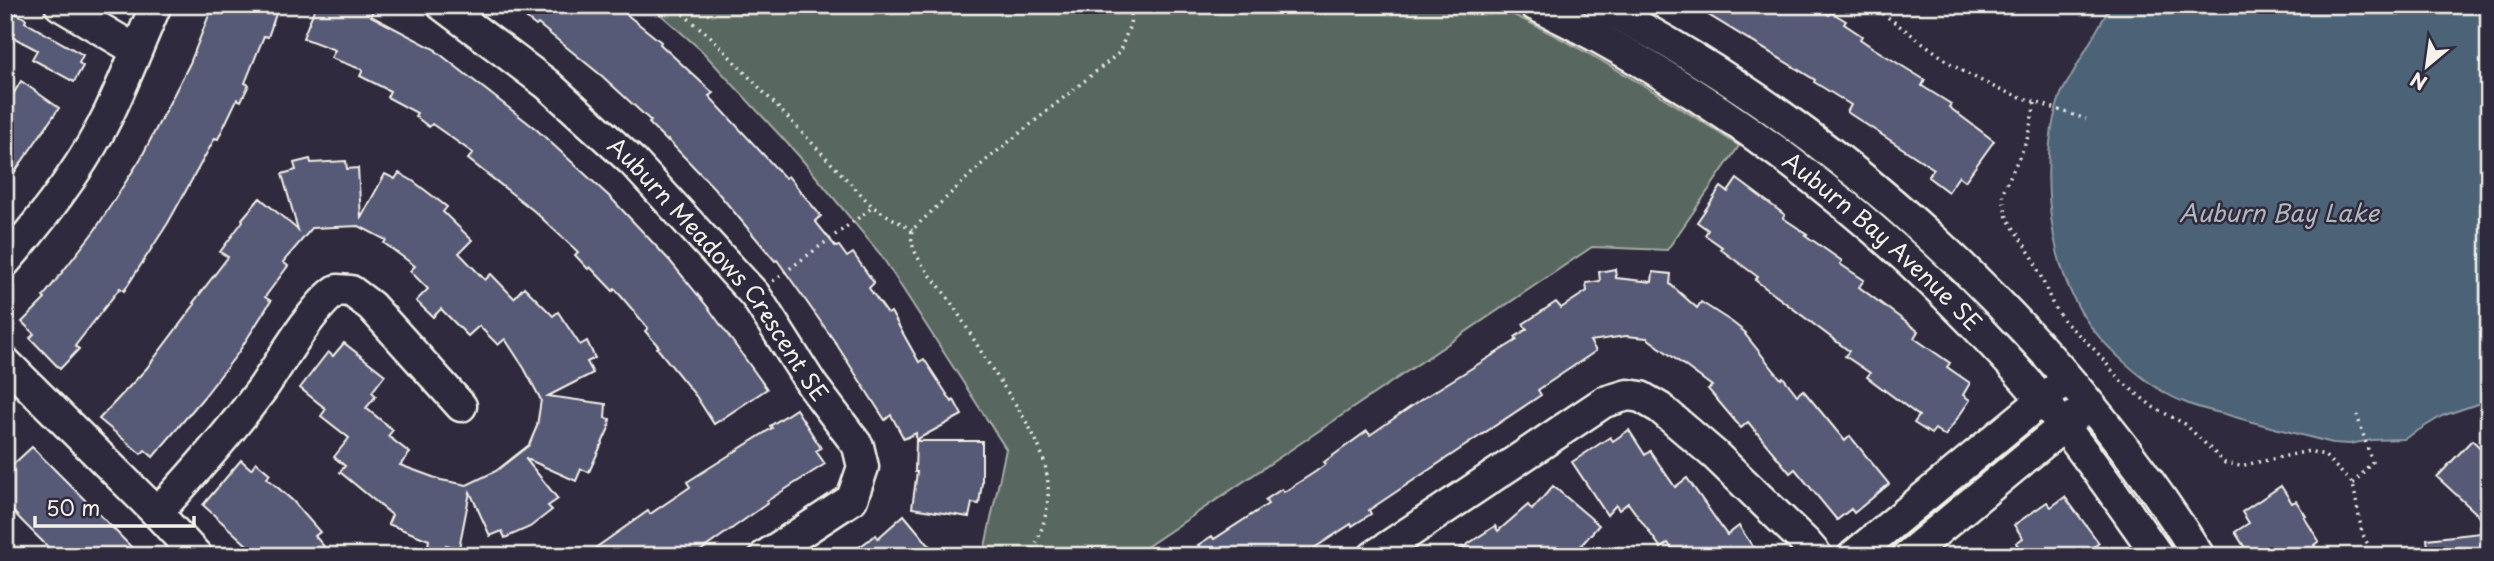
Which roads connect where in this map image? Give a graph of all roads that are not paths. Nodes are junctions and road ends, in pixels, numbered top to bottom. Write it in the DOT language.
graph roads {
  1 [pos="60,5"];
  2 [pos="156,5"];
  3 [pos="442,5"];
  4 [pos="1535,5"];
  5 [pos="1599,5"];
  6 [pos="136,50"];
  7 [pos="5,262"];
  8 [pos="5,362"];
  9 [pos="2067,378"];
  10 [pos="2043,401"];
  11 [pos="2089,404"];
  12 [pos="461,406"];
  13 [pos="2064,427"];
  14 [pos="157,513"];
  15 [pos="197,556"];
  16 [pos="765,556"];
  17 [pos="1374,556"];
  18 [pos="1817,556"];
  19 [pos="1853,556"];
  20 [pos="1907,556"];
  21 [pos="2158,556"];
  22 [pos="2199,556"];
  1 -- 6 [label="street"];
  2 -- 6 [label="street"];
  3 -- 16 [label="street, Auburn Meadows Crescent SE"];
  4 -- 10 [label="street, Auburn Bay Avenue SE"];
  5 -- 9 [label="street, Auburn Bay Avenue SE"];
  6 -- 7 [label="street"];
  8 -- 14 [label="street"];
  9 -- 10 [label="street"];
  9 -- 11 [label="street, Auburn Bay Avenue SE"];
  10 -- 13 [label="street, Auburn Bay Avenue SE"];
  10 -- 19 [label="street"];
  11 -- 13 [label="street"];
  11 -- 22 [label="street, Auburn Bay Avenue SE"];
  12 -- 14 [label="street"];
  13 -- 20 [label="street"];
  13 -- 21 [label="street, Auburn Bay Avenue SE"];
  14 -- 15 [label="street"];
  17 -- 18 [label="street"];
}
